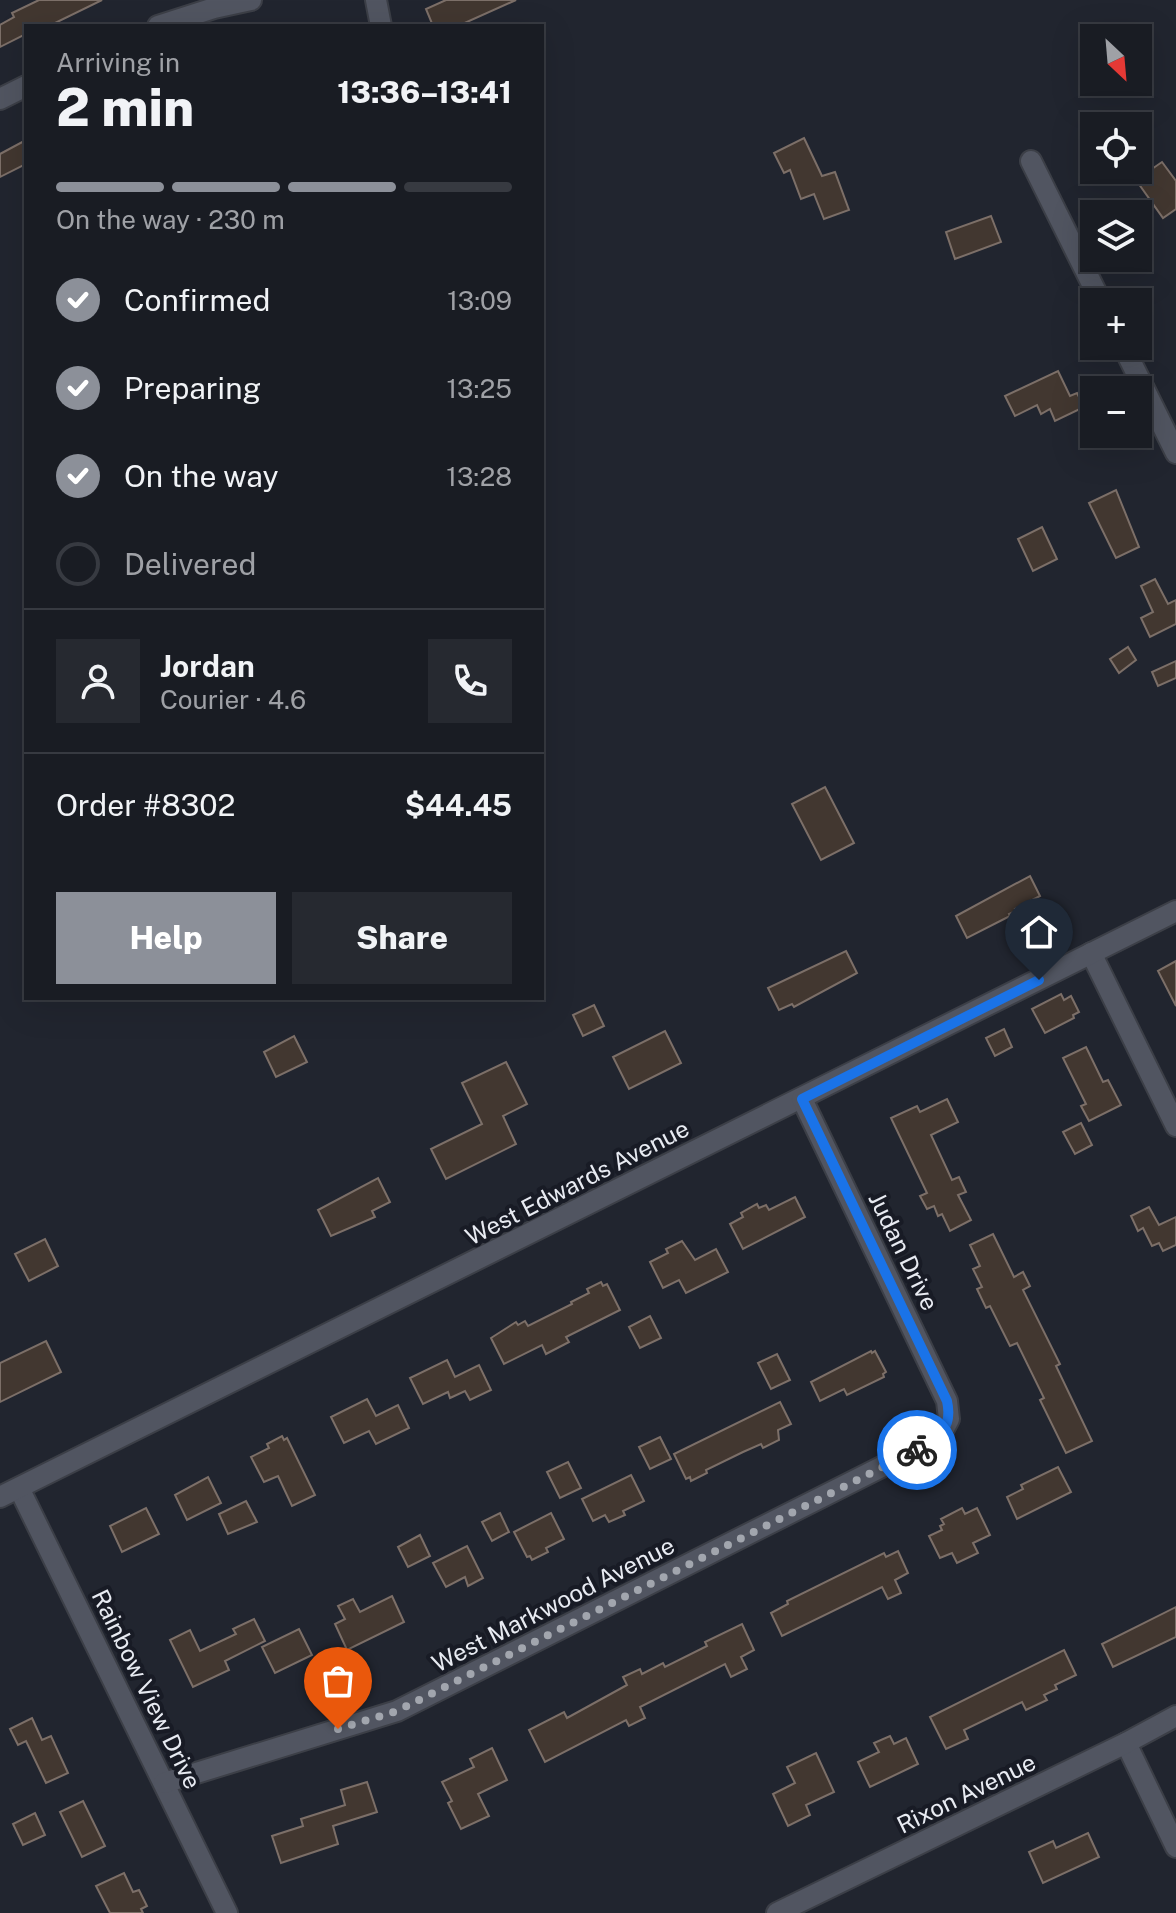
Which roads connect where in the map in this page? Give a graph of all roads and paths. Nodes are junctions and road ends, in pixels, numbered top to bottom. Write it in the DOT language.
graph roads {
  1 [pos="251,0"];
  2 [pos="376,0"];
  3 [pos="164,24"];
  4 [pos="381,24"];
  5 [pos="24,87"];
  6 [pos="0,99"];
  7 [pos="1031,161"];
  8 [pos="1094,288"];
  9 [pos="1130,360"];
  10 [pos="1176,453"];
  11 [pos="1176,911"];
  12 [pos="1091,953"];
  13 [pos="802,1099"];
  14 [pos="1176,1126"];
  15 [pos="946,1428"];
  16 [pos="19,1488"];
  17 [pos="0,1497"];
  18 [pos="1176,1716"];
  19 [pos="1126,1743"];
  20 [pos="164,1783"];
  21 [pos="1176,1847"];
  22 [pos="823,1904"];
  23 [pos="227,1913"];
  24 [pos="777,1913"];
  1 -- 3 [label="street"];
  2 -- 4 [label="street"];
  5 -- 6 [label="street"];
  7 -- 8 [label="street"];
  9 -- 10 [label="street"];
  11 -- 12 [label="street, West Edwards Avenue"];
  12 -- 13 [label="street, West Edwards Avenue"];
  12 -- 14 [label="street"];
  13 -- 15 [label="street, Judan Drive"];
  13 -- 16 [label="street, West Edwards Avenue"];
  15 -- 20 [label="street, West Markwood Avenue"];
  16 -- 17 [label="street, West Edwards Avenue"];
  16 -- 20 [label="street, Rainbow View Drive"];
  18 -- 19 [label="street, Rixon Avenue"];
  19 -- 21 [label="street"];
  19 -- 22 [label="street, Rixon Avenue"];
  20 -- 23 [label="street, Rainbow View Drive"];
  22 -- 24 [label="street, Rixon Avenue"];
}
